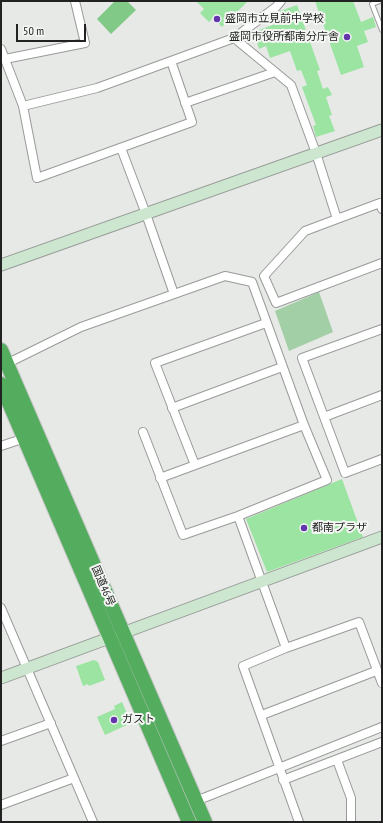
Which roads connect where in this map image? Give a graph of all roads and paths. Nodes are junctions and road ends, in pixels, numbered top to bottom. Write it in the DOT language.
graph roads {
  1 [pos="75,1"];
  2 [pos="281,1"];
  3 [pos="380,1"];
  4 [pos="382,30"];
  5 [pos="234,38"];
  6 [pos="1,49"];
  7 [pos="5,59"];
  8 [pos="171,61"];
  9 [pos="275,72"];
  10 [pos="185,103"];
  11 [pos="23,106"];
  12 [pos="382,130"];
  13 [pos="121,148"];
  14 [pos="316,153"];
  15 [pos="381,205"];
  16 [pos="146,214"];
  17 [pos="337,219"];
  18 [pos="382,263"];
  19 [pos="1,265"];
  20 [pos="174,294"];
  21 [pos="266,323"];
  22 [pos="382,329"];
  23 [pos="1,350"];
  24 [pos="4,365"];
  25 [pos="282,367"];
  26 [pos="1,384"];
  27 [pos="382,395"];
  28 [pos="172,408"];
  29 [pos="324,417"];
  30 [pos="304,425"];
  31 [pos="142,432"];
  32 [pos="24,438"];
  33 [pos="1,446"];
  34 [pos="382,459"];
  35 [pos="195,465"];
  36 [pos="160,478"];
  37 [pos="238,516"];
  38 [pos="382,537"];
  39 [pos="262,581"];
  40 [pos="2,614"];
  41 [pos="123,632"];
  42 [pos="110,637"];
  43 [pos="286,648"];
  44 [pos="28,668"];
  45 [pos="376,671"];
  46 [pos="1,678"];
  47 [pos="382,683"];
  48 [pos="262,715"];
  49 [pos="51,723"];
  50 [pos="382,727"];
  51 [pos="1,741"];
  52 [pos="382,742"];
  53 [pos="337,760"];
  54 [pos="279,768"];
  55 [pos="74,778"];
  56 [pos="283,780"];
  57 [pos="196,801"];
  58 [pos="1,805"];
  59 [pos="92,822"];
  60 [pos="189,822"];
  61 [pos="205,822"];
  62 [pos="299,822"];
  63 [pos="351,822"];
  1 -- 7 [label="street"];
  2 -- 5 [label="street"];
  3 -- 4 [label="lane"];
  5 -- 8 [label="street"];
  5 -- 9 [label="street"];
  6 -- 7 [label="street"];
  7 -- 11 [label="street"];
  8 -- 10 [label="street"];
  8 -- 11 [label="street"];
  9 -- 10 [label="street"];
  9 -- 14 [label="street"];
  10 -- 13 [label="street"];
  11 -- 13 [label="street"];
  12 -- 14 [label="street"];
  13 -- 16 [label="street"];
  14 -- 16 [label="street"];
  14 -- 17 [label="street"];
  15 -- 17 [label="street"];
  16 -- 19 [label="street"];
  16 -- 20 [label="street"];
  17 -- 18 [label="street"];
  20 -- 21 [label="street"];
  20 -- 24 [label="street"];
  21 -- 25 [label="street"];
  21 -- 28 [label="street"];
  22 -- 29 [label="street"];
  23 -- 24 [label="highway, 国道46号"];
  24 -- 41 [label="highway, 国道46号"];
  25 -- 28 [label="street"];
  25 -- 30 [label="street"];
  26 -- 32 [label="highway, 国道46号"];
  27 -- 29 [label="street"];
  28 -- 35 [label="street"];
  29 -- 34 [label="street"];
  30 -- 35 [label="street"];
  30 -- 37 [label="street"];
  31 -- 36 [label="street"];
  32 -- 33 [label="street"];
  32 -- 42 [label="highway, 国道46号"];
  35 -- 36 [label="street"];
  36 -- 37 [label="street"];
  37 -- 39 [label="street"];
  38 -- 39 [label="street"];
  39 -- 41 [label="street"];
  39 -- 43 [label="street"];
  40 -- 44 [label="street"];
  41 -- 42 [label="street"];
  41 -- 57 [label="highway, 国道46号"];
  42 -- 44 [label="street"];
  42 -- 60 [label="highway, 国道46号"];
  43 -- 45 [label="street"];
  43 -- 48 [label="street"];
  44 -- 46 [label="street"];
  44 -- 49 [label="street"];
  45 -- 47 [label="street"];
  45 -- 48 [label="street"];
  48 -- 54 [label="street"];
  49 -- 51 [label="street"];
  49 -- 55 [label="street"];
  50 -- 54 [label="street"];
  52 -- 53 [label="street"];
  53 -- 56 [label="street"];
  53 -- 63 [label="street"];
  54 -- 56 [label="street"];
  54 -- 57 [label="street"];
  55 -- 58 [label="street"];
  55 -- 59 [label="street"];
  56 -- 62 [label="street"];
  57 -- 61 [label="highway, 国道46号"];
}
